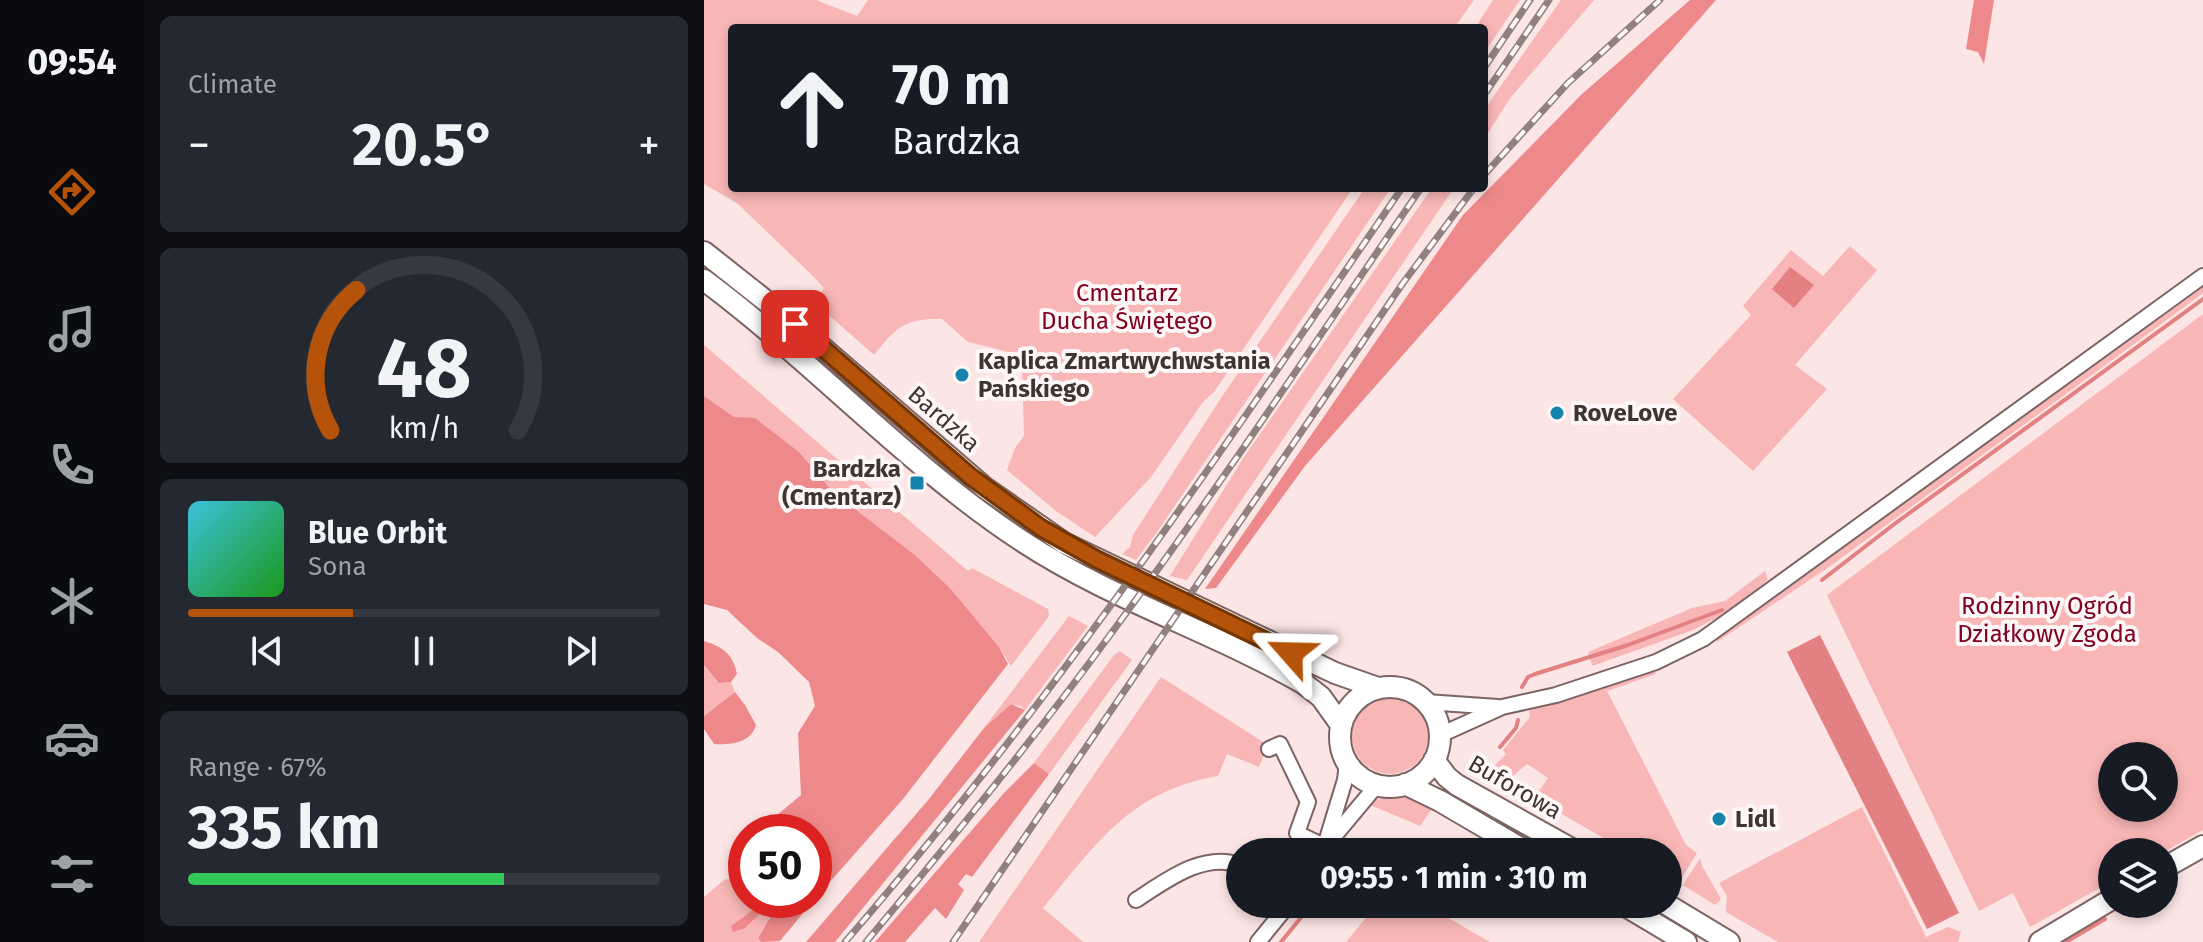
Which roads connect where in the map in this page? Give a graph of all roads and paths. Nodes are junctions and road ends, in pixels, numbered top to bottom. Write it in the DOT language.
graph roads {
  1 [pos="704,252"];
  2 [pos="2203,276"];
  3 [pos="704,280"];
  4 [pos="1378,688"];
  5 [pos="1426,702"];
  6 [pos="1502,707"];
  7 [pos="1341,725"];
  8 [pos="1440,735"];
  9 [pos="1269,749"];
  10 [pos="1434,760"];
  11 [pos="1347,762"];
  12 [pos="1405,784"];
  13 [pos="1377,785"];
  14 [pos="1305,838"];
  15 [pos="1327,838"];
  16 [pos="1333,838"];
  17 [pos="1503,838"];
  18 [pos="1552,838"];
  19 [pos="2203,846"];
  20 [pos="1226,860"];
  21 [pos="2178,860"];
  22 [pos="1136,900"];
  23 [pos="2098,907"];
  24 [pos="1682,914"];
  25 [pos="1278,918"];
  26 [pos="1646,918"];
  27 [pos="1258,942"];
  28 [pos="1686,942"];
  29 [pos="1729,942"];
  30 [pos="2040,942"];
  1 -- 4 [label="main road, Bardzka"];
  2 -- 6 [label="street"];
  3 -- 7 [label="main road, Bardzka"];
  4 -- 5 [label="main road"];
  4 -- 7 [label="main road"];
  5 -- 6 [label="street"];
  5 -- 8 [label="main road"];
  6 -- 8 [label="street"];
  7 -- 11 [label="main road"];
  8 -- 10 [label="main road"];
  9 -- 14 [label="street"];
  10 -- 12 [label="main road"];
  10 -- 18 [label="main road, Buforowa"];
  11 -- 13 [label="main road"];
  11 -- 15 [label="street"];
  12 -- 13 [label="main road"];
  12 -- 17 [label="main road, Buforowa"];
  13 -- 16 [label="street"];
  19 -- 21 [label="main road"];
  20 -- 22 [label="street"];
  23 -- 30 [label="main road"];
  24 -- 29 [label="main road"];
  25 -- 27 [label="street"];
  26 -- 28 [label="main road"];
}
